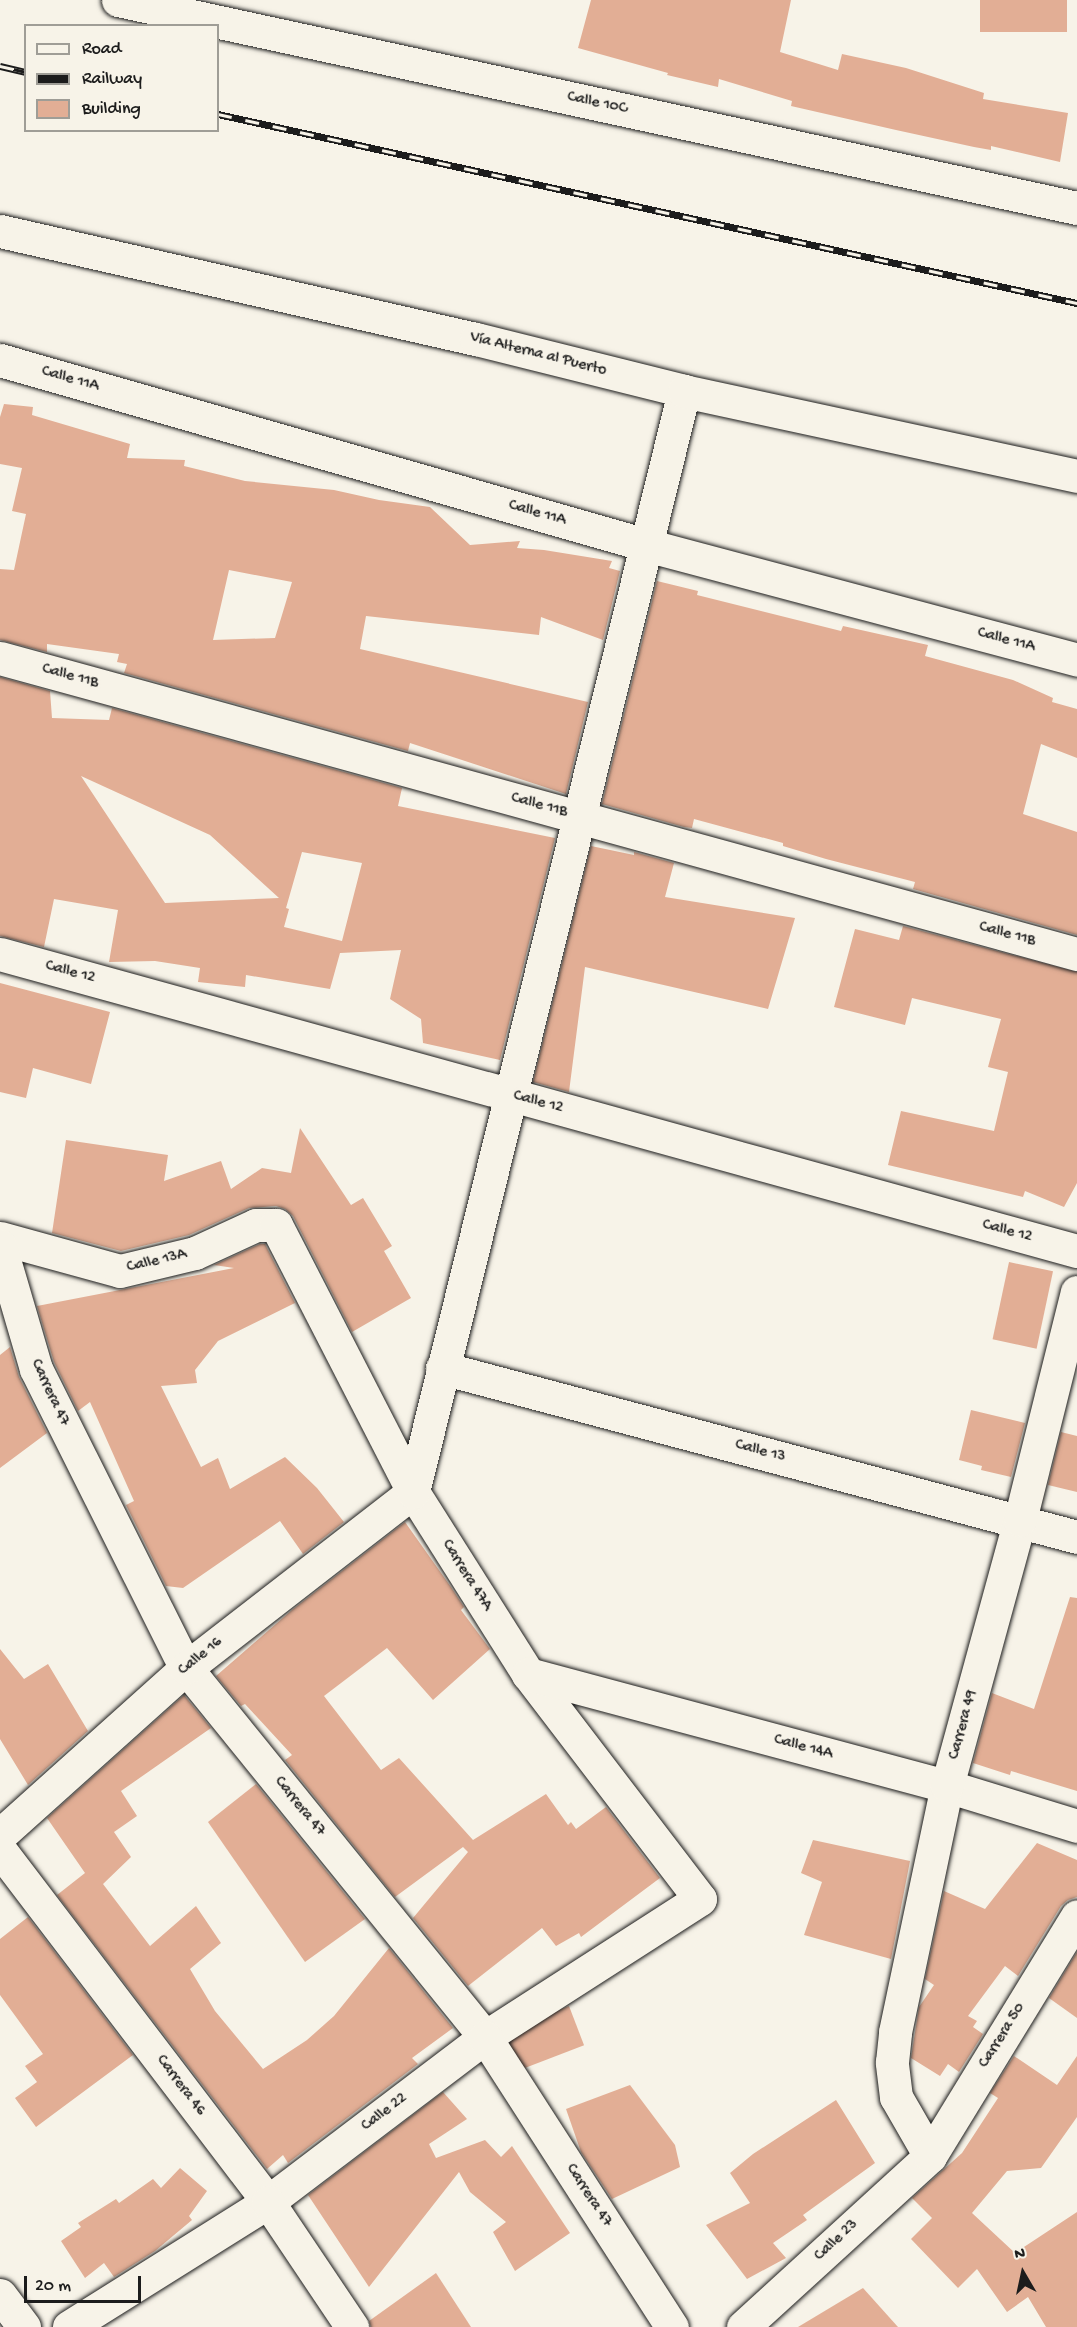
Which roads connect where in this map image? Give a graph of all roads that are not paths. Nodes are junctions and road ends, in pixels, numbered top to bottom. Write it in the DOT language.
graph roads {
  1 [pos="118,0"];
  2 [pos="1077,208"];
  3 [pos="0,231"];
  4 [pos="0,360"];
  5 [pos="684,391"];
  6 [pos="1077,476"];
  7 [pos="646,545"];
  8 [pos="0,658"];
  9 [pos="1077,660"];
  10 [pos="579,817"];
  11 [pos="0,954"];
  12 [pos="1077,954"];
  13 [pos="510,1095"];
  14 [pos="276,1225"];
  15 [pos="0,1238"];
  16 [pos="0,1246"];
  17 [pos="1077,1251"];
  18 [pos="1077,1292"];
  19 [pos="442,1368"];
  20 [pos="413,1492"];
  21 [pos="1020,1520"];
  22 [pos="1077,1537"];
  23 [pos="186,1668"];
  24 [pos="528,1674"];
  25 [pos="947,1786"];
  26 [pos="1077,1826"];
  27 [pos="0,1835"];
  28 [pos="0,1850"];
  29 [pos="700,1899"];
  30 [pos="1077,1916"];
  31 [pos="485,2037"];
  32 [pos="930,2156"];
  33 [pos="268,2202"];
  34 [pos="0,2295"];
  35 [pos="24,2327"];
  36 [pos="69,2327"];
  37 [pos="352,2327"];
  38 [pos="672,2327"];
  39 [pos="743,2327"];
  1 -- 2 [label="street, Calle 10C"];
  3 -- 5 [label="street, Vía Alterna al Puerto"];
  4 -- 7 [label="street, Calle 11A"];
  5 -- 6 [label="street, Vía Alterna al Puerto"];
  5 -- 7 [label="street"];
  7 -- 9 [label="street, Calle 11A"];
  7 -- 10 [label="street"];
  8 -- 10 [label="street, Calle 11B"];
  10 -- 12 [label="street, Calle 11B"];
  10 -- 13 [label="street"];
  11 -- 13 [label="street, Calle 12"];
  13 -- 17 [label="street, Calle 12"];
  13 -- 19 [label="street"];
  14 -- 15 [label="street, Calle 13A"];
  14 -- 20 [label="street, Carrera 47A"];
  16 -- 23 [label="street, Carrera 47"];
  18 -- 21 [label="street, Carrera 49"];
  19 -- 20 [label="street"];
  19 -- 21 [label="street, Calle 13"];
  20 -- 23 [label="street, Calle 16"];
  20 -- 24 [label="street, Carrera 47A"];
  21 -- 22 [label="street, Calle 13"];
  21 -- 25 [label="street, Carrera 49"];
  23 -- 27 [label="street, Calle 16"];
  23 -- 31 [label="street, Carrera 47"];
  24 -- 25 [label="street, Calle 14A"];
  24 -- 29 [label="street, Carrera 47A"];
  25 -- 26 [label="street, Calle 14A"];
  25 -- 32 [label="street, Carrera 49"];
  28 -- 33 [label="street, Carrera 46"];
  29 -- 31 [label="street, Calle 22"];
  30 -- 32 [label="street, Carrera 50"];
  31 -- 33 [label="street, Calle 22"];
  31 -- 38 [label="street, Carrera 47"];
  32 -- 39 [label="street, Calle 23"];
  33 -- 36 [label="street, Calle 22"];
  33 -- 37 [label="street, Carrera 46"];
  34 -- 35 [label="street"];
}
